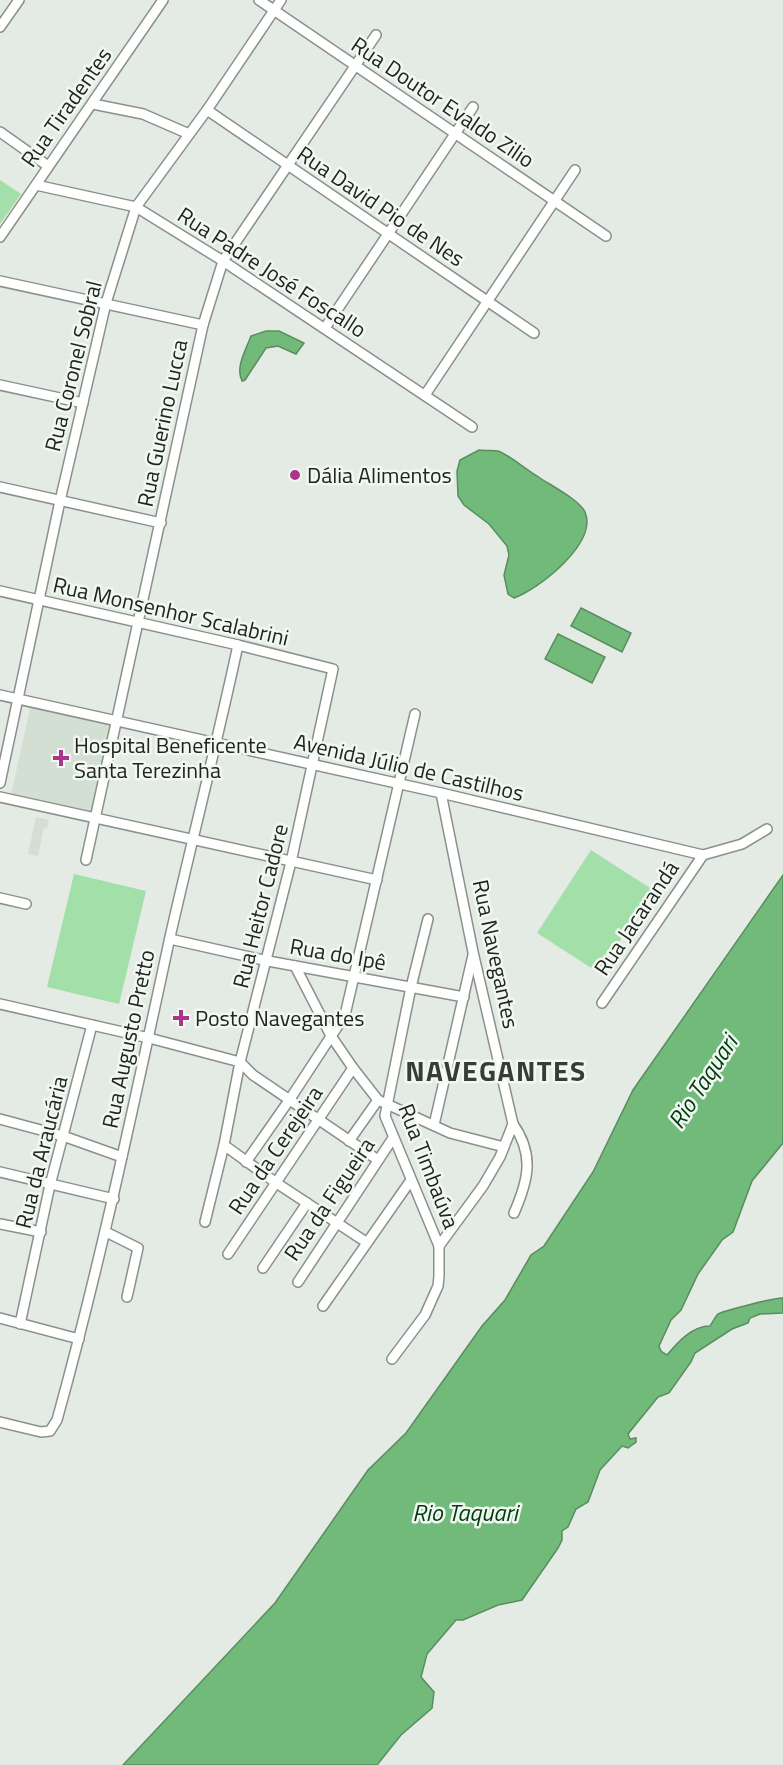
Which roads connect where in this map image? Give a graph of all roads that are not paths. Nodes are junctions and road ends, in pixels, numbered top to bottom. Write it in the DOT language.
graph roads {
  1 [pos="19,0"];
  2 [pos="163,0"];
  3 [pos="259,0"];
  4 [pos="281,0"];
  5 [pos="274,10"];
  6 [pos="0,27"];
  7 [pos="376,35"];
  8 [pos="354,65"];
  9 [pos="93,104"];
  10 [pos="473,107"];
  11 [pos="207,110"];
  12 [pos="0,132"];
  13 [pos="189,134"];
  14 [pos="456,135"];
  15 [pos="48,166"];
  16 [pos="288,166"];
  17 [pos="575,170"];
  18 [pos="36,185"];
  19 [pos="555,202"];
  20 [pos="136,207"];
  21 [pos="389,233"];
  22 [pos="606,236"];
  23 [pos="0,237"];
  24 [pos="223,261"];
  25 [pos="0,280"];
  26 [pos="487,301"];
  27 [pos="106,303"];
  28 [pos="203,325"];
  29 [pos="325,328"];
  30 [pos="534,333"];
  31 [pos="0,385"];
  32 [pos="424,394"];
  33 [pos="83,403"];
  34 [pos="472,428"];
  35 [pos="0,487"];
  36 [pos="60,501"];
  37 [pos="161,524"];
  38 [pos="0,591"];
  39 [pos="40,600"];
  40 [pos="139,622"];
  41 [pos="238,645"];
  42 [pos="333,669"];
  43 [pos="0,694"];
  44 [pos="19,699"];
  45 [pos="415,714"];
  46 [pos="116,720"];
  47 [pos="217,742"];
  48 [pos="313,765"];
  49 [pos="0,783"];
  50 [pos="400,784"];
  51 [pos="441,793"];
  52 [pos="0,797"];
  53 [pos="95,818"];
  54 [pos="767,829"];
  55 [pos="192,840"];
  56 [pos="703,855"];
  57 [pos="86,860"];
  58 [pos="291,862"];
  59 [pos="377,880"];
  60 [pos="0,898"];
  61 [pos="26,904"];
  62 [pos="428,919"];
  63 [pos="170,939"];
  64 [pos="473,952"];
  65 [pos="268,961"];
  66 [pos="295,966"];
  67 [pos="354,976"];
  68 [pos="411,987"];
  69 [pos="464,997"];
  70 [pos="602,1003"];
  71 [pos="0,1004"];
  72 [pos="92,1025"];
  73 [pos="331,1035"];
  74 [pos="149,1038"];
  75 [pos="240,1062"];
  76 [pos="353,1068"];
  77 [pos="290,1099"];
  78 [pos="382,1102"];
  79 [pos="0,1119"];
  80 [pos="320,1120"];
  81 [pos="513,1124"];
  82 [pos="434,1125"];
  83 [pos="63,1136"];
  84 [pos="393,1138"];
  85 [pos="349,1141"];
  86 [pos="224,1145"];
  87 [pos="504,1146"];
  88 [pos="122,1157"];
  89 [pos="378,1160"];
  90 [pos="246,1162"];
  91 [pos="0,1173"];
  92 [pos="411,1180"];
  93 [pos="275,1182"];
  94 [pos="50,1185"];
  95 [pos="114,1198"];
  96 [pos="307,1203"];
  97 [pos="514,1213"];
  98 [pos="205,1222"];
  99 [pos="337,1222"];
  100 [pos="0,1224"];
  101 [pos="41,1232"];
  102 [pos="106,1232"];
  103 [pos="366,1242"];
  104 [pos="439,1246"];
  105 [pos="228,1254"];
  106 [pos="263,1268"];
  107 [pos="298,1282"];
  108 [pos="127,1297"];
  109 [pos="323,1306"];
  110 [pos="0,1318"];
  111 [pos="20,1323"];
  112 [pos="79,1339"];
  113 [pos="392,1359"];
  114 [pos="0,1422"];
  1 -- 6 [label="street"];
  2 -- 9 [label="street, Rua Tiradentes"];
  3 -- 5 [label="street, Rua Doutor Evaldo Zilio"];
  4 -- 5 [label="street, Rua Coronel Sobral"];
  5 -- 8 [label="street, Rua Doutor Evaldo Zilio"];
  5 -- 11 [label="street, Rua Coronel Sobral"];
  7 -- 8 [label="street, Rua Guerino Lucca"];
  8 -- 14 [label="street, Rua Doutor Evaldo Zilio"];
  8 -- 16 [label="street, Rua Guerino Lucca"];
  9 -- 13 [label="street"];
  9 -- 15 [label="street, Rua Tiradentes"];
  10 -- 14 [label="street"];
  11 -- 13 [label="street, Rua Coronel Sobral"];
  11 -- 16 [label="street, Rua David Pio de Nes"];
  12 -- 15 [label="street"];
  13 -- 20 [label="street, Rua Coronel Sobral"];
  14 -- 19 [label="street, Rua Doutor Evaldo Zilio"];
  14 -- 21 [label="street"];
  15 -- 18 [label="street, Rua Tiradentes"];
  16 -- 21 [label="street, Rua David Pio de Nes"];
  16 -- 24 [label="street, Rua Guerino Lucca"];
  17 -- 19 [label="street"];
  18 -- 20 [label="street, Rua Padre José Foscallo"];
  18 -- 23 [label="street, Rua Tiradentes"];
  19 -- 22 [label="street, Rua Doutor Evaldo Zilio"];
  19 -- 26 [label="street"];
  20 -- 24 [label="street, Rua Padre José Foscallo"];
  20 -- 27 [label="street, Rua Coronel Sobral"];
  21 -- 26 [label="street, Rua David Pio de Nes"];
  21 -- 29 [label="street"];
  24 -- 28 [label="street, Rua Guerino Lucca"];
  24 -- 29 [label="street, Rua Padre José Foscallo"];
  25 -- 27 [label="street"];
  26 -- 30 [label="street, Rua David Pio de Nes"];
  26 -- 32 [label="street"];
  27 -- 28 [label="street"];
  27 -- 33 [label="street, Rua Coronel Sobral"];
  28 -- 37 [label="street, Rua Guerino Lucca"];
  29 -- 32 [label="street, Rua Padre José Foscallo"];
  31 -- 33 [label="street"];
  32 -- 34 [label="street, Rua Padre José Foscallo"];
  33 -- 36 [label="street, Rua Coronel Sobral"];
  35 -- 36 [label="street"];
  36 -- 37 [label="street"];
  36 -- 39 [label="street, Rua Coronel Sobral"];
  37 -- 40 [label="street, Rua Guerino Lucca"];
  38 -- 39 [label="street, Rua Monsenhor Scalabrini"];
  39 -- 40 [label="street, Rua Monsenhor Scalabrini"];
  39 -- 44 [label="street, Rua Coronel Sobral"];
  40 -- 41 [label="street, Rua Monsenhor Scalabrini"];
  40 -- 46 [label="street, Rua Guerino Lucca"];
  41 -- 42 [label="street, Rua Monsenhor Scalabrini"];
  41 -- 47 [label="street, Rua Augusto Pretto"];
  42 -- 48 [label="street, Rua Heitor Cadore"];
  43 -- 44 [label="street, Avenida Júlio de Castilhos"];
  44 -- 46 [label="street, Avenida Júlio de Castilhos"];
  44 -- 49 [label="street, Rua Coronel Sobral"];
  45 -- 50 [label="street"];
  46 -- 47 [label="street, Avenida Júlio de Castilhos"];
  46 -- 53 [label="street, Rua Guerino Lucca"];
  47 -- 48 [label="street, Avenida Júlio de Castilhos"];
  47 -- 55 [label="street, Rua Augusto Pretto"];
  48 -- 50 [label="street, Avenida Júlio de Castilhos"];
  48 -- 58 [label="street, Rua Heitor Cadore"];
  50 -- 51 [label="street, Avenida Júlio de Castilhos"];
  50 -- 59 [label="street"];
  51 -- 56 [label="street, Avenida Júlio de Castilhos"];
  51 -- 64 [label="street, Rua Navegantes"];
  52 -- 53 [label="street"];
  53 -- 55 [label="street"];
  53 -- 57 [label="street, Rua Guerino Lucca"];
  54 -- 56 [label="street"];
  55 -- 58 [label="street"];
  55 -- 63 [label="street, Rua Augusto Pretto"];
  56 -- 70 [label="street, Rua Jacarandá"];
  58 -- 59 [label="street"];
  58 -- 65 [label="street, Rua Heitor Cadore"];
  59 -- 67 [label="street"];
  60 -- 61 [label="street"];
  62 -- 68 [label="street"];
  63 -- 65 [label="street, Rua do Ipê"];
  63 -- 74 [label="street, Rua Augusto Pretto"];
  64 -- 69 [label="street"];
  64 -- 81 [label="street, Rua Navegantes"];
  65 -- 66 [label="street, Rua do Ipê"];
  65 -- 75 [label="street, Rua Heitor Cadore"];
  66 -- 67 [label="street, Rua do Ipê"];
  66 -- 73 [label="street, Rua Timbaúva"];
  67 -- 68 [label="street, Rua do Ipê"];
  67 -- 73 [label="street"];
  68 -- 69 [label="street, Rua do Ipê"];
  68 -- 78 [label="street"];
  69 -- 82 [label="street"];
  71 -- 72 [label="street"];
  72 -- 74 [label="street"];
  72 -- 83 [label="street, Rua da Araucária"];
  73 -- 76 [label="street, Rua Timbaúva"];
  73 -- 77 [label="street"];
  74 -- 75 [label="street"];
  74 -- 88 [label="street, Rua Augusto Pretto"];
  75 -- 77 [label="street"];
  75 -- 86 [label="street, Rua Heitor Cadore"];
  76 -- 78 [label="street, Rua Timbaúva"];
  76 -- 80 [label="street, Rua da Cerejeira"];
  77 -- 80 [label="street"];
  77 -- 90 [label="street"];
  78 -- 82 [label="street"];
  78 -- 84 [label="street, Rua Timbaúva"];
  78 -- 85 [label="street"];
  79 -- 83 [label="street"];
  80 -- 85 [label="street"];
  80 -- 93 [label="street, Rua da Cerejeira"];
  81 -- 87 [label="street"];
  81 -- 97 [label="street, Rua Navegantes"];
  82 -- 87 [label="street"];
  83 -- 88 [label="street"];
  83 -- 94 [label="street, Rua da Araucária"];
  84 -- 89 [label="street, Rua da Figueira"];
  84 -- 92 [label="street, Rua Timbaúva"];
  85 -- 89 [label="street"];
  86 -- 90 [label="street"];
  86 -- 98 [label="street, Rua Heitor Cadore"];
  87 -- 104 [label="street"];
  88 -- 95 [label="street, Rua Augusto Pretto"];
  89 -- 99 [label="street, Rua da Figueira"];
  90 -- 93 [label="street"];
  91 -- 94 [label="street"];
  92 -- 103 [label="street"];
  92 -- 104 [label="street, Rua Timbaúva"];
  93 -- 96 [label="street"];
  93 -- 105 [label="street, Rua da Cerejeira"];
  94 -- 95 [label="street"];
  94 -- 101 [label="street, Rua da Araucária"];
  95 -- 102 [label="street, Rua Augusto Pretto"];
  96 -- 99 [label="street"];
  96 -- 106 [label="street"];
  99 -- 103 [label="street"];
  99 -- 107 [label="street, Rua da Figueira"];
  100 -- 101 [label="street"];
  101 -- 111 [label="street, Rua da Araucária"];
  102 -- 108 [label="street"];
  102 -- 112 [label="street, Rua Augusto Pretto"];
  103 -- 109 [label="street"];
  104 -- 113 [label="street, Rua Timbaúva"];
  110 -- 111 [label="street"];
  111 -- 112 [label="street"];
  112 -- 114 [label="street, Rua Augusto Pretto"];
}
